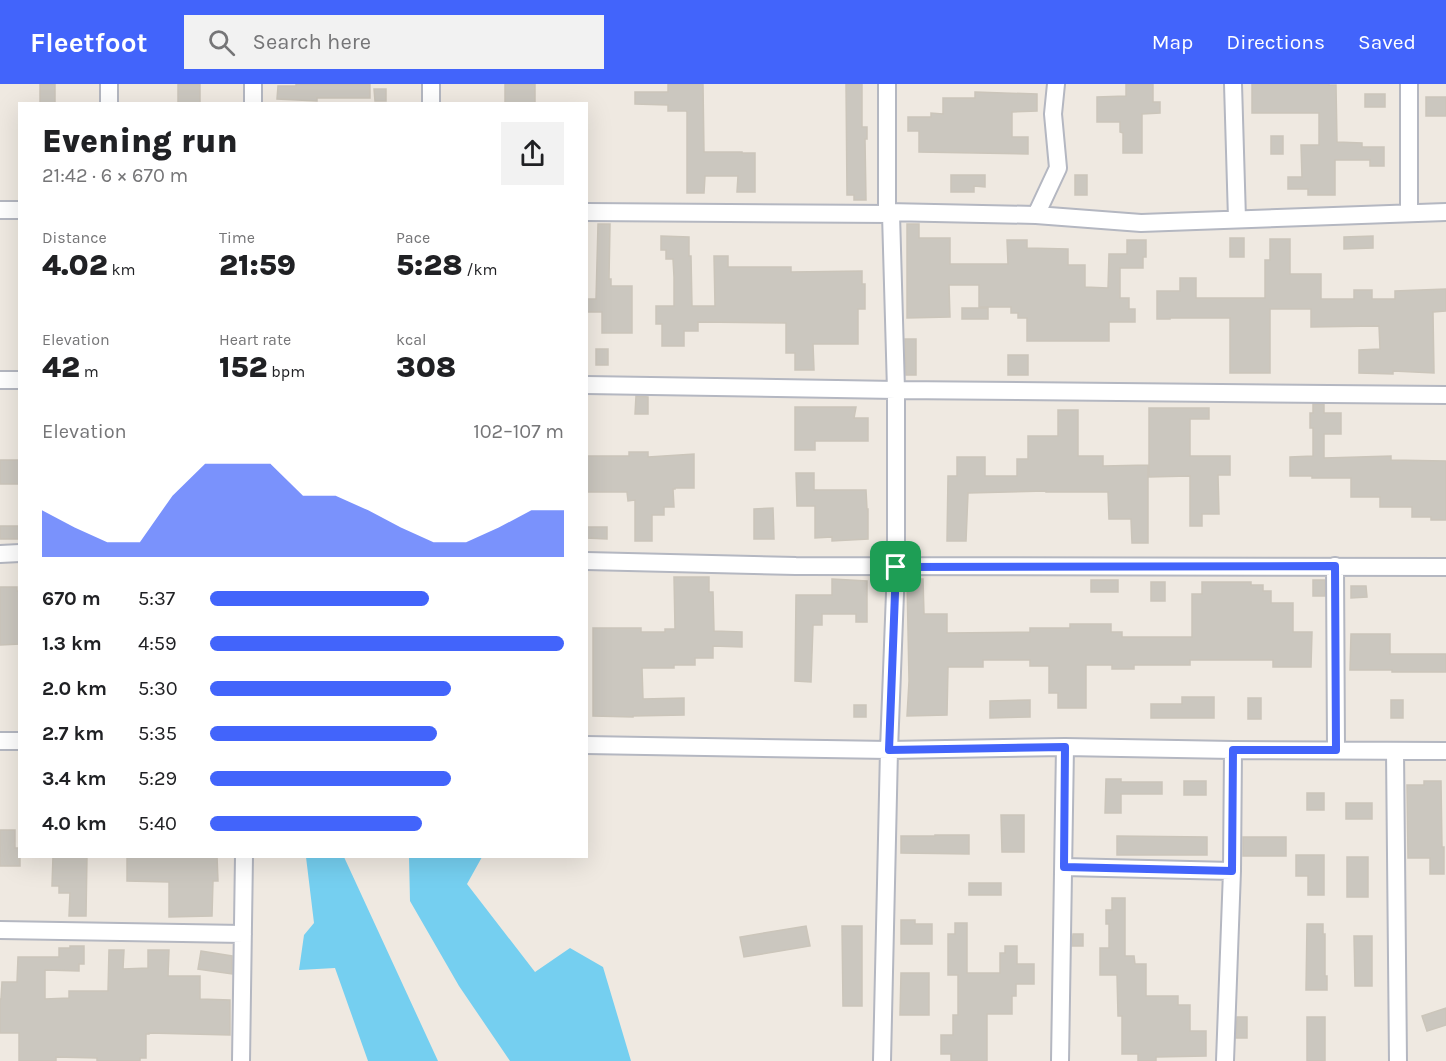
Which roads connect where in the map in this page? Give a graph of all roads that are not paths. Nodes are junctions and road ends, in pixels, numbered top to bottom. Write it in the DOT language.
graph roads {
  1 [pos="109,84"];
  2 [pos="253,84"];
  3 [pos="431,84"];
  4 [pos="887,84"];
  5 [pos="1056,84"];
  6 [pos="1233,84"];
  7 [pos="1409,84"];
  8 [pos="109,102"];
  9 [pos="253,102"];
  10 [pos="431,102"];
  11 [pos="0,210"];
  12 [pos="18,210"];
  13 [pos="588,212"];
  14 [pos="1446,212"];
  15 [pos="889,213"];
  16 [pos="1409,213"];
  17 [pos="1036,215"];
  18 [pos="1238,219"];
  19 [pos="0,380"];
  20 [pos="18,380"];
  21 [pos="588,385"];
  22 [pos="896,390"];
  23 [pos="1446,395"];
  24 [pos="18,553"];
  25 [pos="0,554"];
  26 [pos="588,561"];
  27 [pos="1335,566"];
  28 [pos="896,567"];
  29 [pos="1446,567"];
  30 [pos="0,741"];
  31 [pos="18,741"];
  32 [pos="588,745"];
  33 [pos="1065,747"];
  34 [pos="889,750"];
  35 [pos="1233,750"];
  36 [pos="1336,750"];
  37 [pos="1395,751"];
  38 [pos="1446,751"];
  39 [pos="244,858"];
  40 [pos="1064,867"];
  41 [pos="1232,871"];
  42 [pos="0,930"];
  43 [pos="243,934"];
  44 [pos="241,1061"];
  45 [pos="882,1061"];
  46 [pos="1060,1061"];
  47 [pos="1225,1061"];
  48 [pos="1398,1061"];
  1 -- 8 [label="street"];
  2 -- 9 [label="street"];
  3 -- 10 [label="street"];
  4 -- 15 [label="street"];
  5 -- 17 [label="street"];
  6 -- 18 [label="street"];
  7 -- 16 [label="street"];
  11 -- 12 [label="street"];
  13 -- 15 [label="street"];
  14 -- 16 [label="street"];
  15 -- 17 [label="street"];
  15 -- 22 [label="street"];
  16 -- 18 [label="street"];
  17 -- 18 [label="street"];
  19 -- 20 [label="street"];
  21 -- 22 [label="street"];
  22 -- 23 [label="street"];
  22 -- 28 [label="street"];
  24 -- 25 [label="street"];
  26 -- 28 [label="street"];
  27 -- 28 [label="street"];
  27 -- 29 [label="street"];
  27 -- 36 [label="street"];
  28 -- 34 [label="street"];
  30 -- 31 [label="street"];
  32 -- 34 [label="street"];
  33 -- 34 [label="street"];
  33 -- 35 [label="street"];
  33 -- 40 [label="street"];
  34 -- 45 [label="street"];
  35 -- 36 [label="street"];
  35 -- 41 [label="street"];
  36 -- 37 [label="street"];
  37 -- 38 [label="street"];
  37 -- 48 [label="street"];
  39 -- 43 [label="street"];
  40 -- 41 [label="street"];
  40 -- 46 [label="street"];
  41 -- 47 [label="street"];
  42 -- 43 [label="street"];
  43 -- 44 [label="street"];
}
